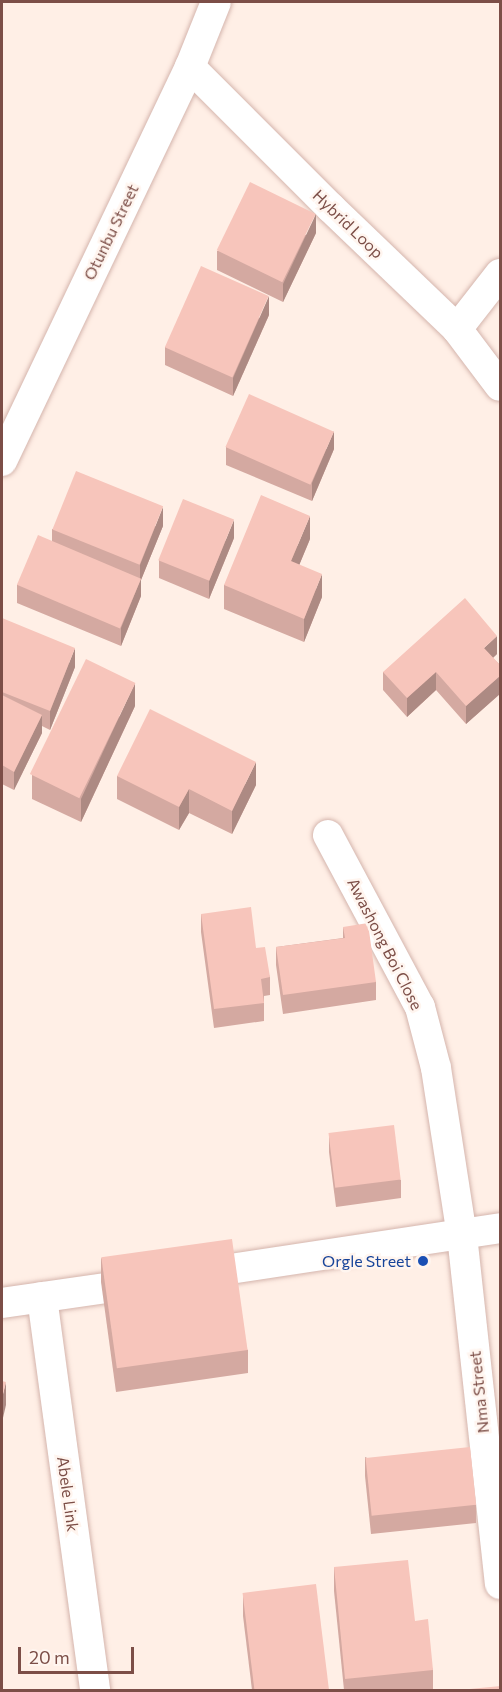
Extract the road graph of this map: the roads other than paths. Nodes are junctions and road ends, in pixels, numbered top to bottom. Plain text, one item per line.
1 (216, 2) edge
2 (190, 66) junction
3 (501, 274) edge
4 (457, 329) junction
5 (501, 386) edge
6 (2, 461) edge
7 (328, 835) dead end
8 (501, 1228) edge
9 (462, 1235) junction
10 (42, 1297) junction
11 (2, 1303) edge
12 (501, 1584) edge
13 (95, 1690) edge

1 - 2 street, Otunbu Street
2 - 4 street, Hybrid Loop
2 - 6 street, Otunbu Street
3 - 4 street
4 - 5 street, Hybrid Loop
7 - 9 street, Awashong Boi Close
8 - 9 street
9 - 10 street
9 - 12 street, Nma Street
10 - 11 street
10 - 13 street, Abele Link

